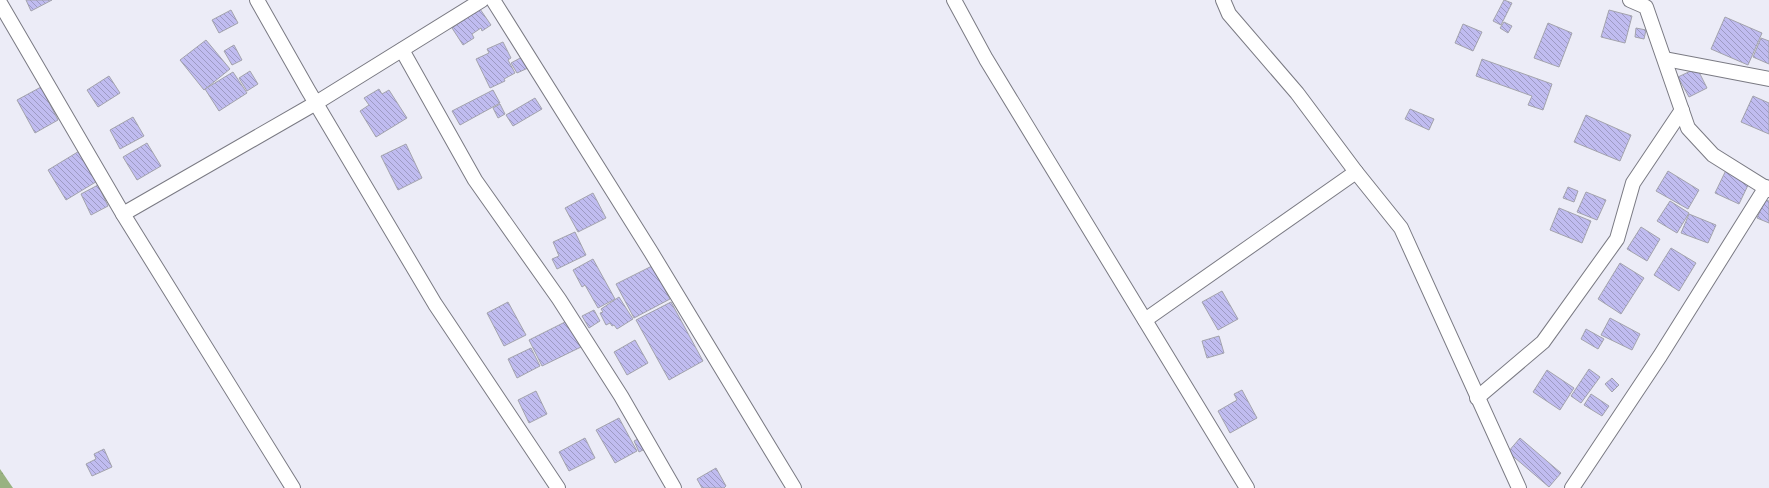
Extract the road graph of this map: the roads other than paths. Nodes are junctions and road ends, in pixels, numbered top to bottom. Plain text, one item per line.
1 (257, 0) edge
2 (482, 0) edge
3 (493, 0) edge
4 (954, 0) edge
5 (1223, 0) edge
6 (1630, 0) edge
7 (0, 3) edge
8 (1647, 3) edge
9 (402, 50) junction
10 (1665, 58) junction
11 (1769, 79) edge
12 (316, 103) junction
13 (1682, 110) junction
14 (1356, 172) junction
15 (1768, 188) edge
16 (123, 214) junction
17 (1145, 320) junction
18 (1477, 398) junction
19 (293, 488) edge
20 (558, 488) edge
21 (674, 488) edge
22 (794, 488) edge
23 (1246, 488) edge
24 (1519, 488) edge
25 (1572, 488) edge

1 - 12 street
2 - 9 street
3 - 22 street
4 - 17 street
5 - 14 street
6 - 8 street
7 - 16 street
8 - 10 street
9 - 12 street
9 - 21 street
10 - 11 street
10 - 13 street
12 - 16 street
12 - 20 street
13 - 15 street
13 - 18 street
14 - 17 street
14 - 18 street
15 - 25 street
16 - 19 street
17 - 23 street
18 - 24 street

